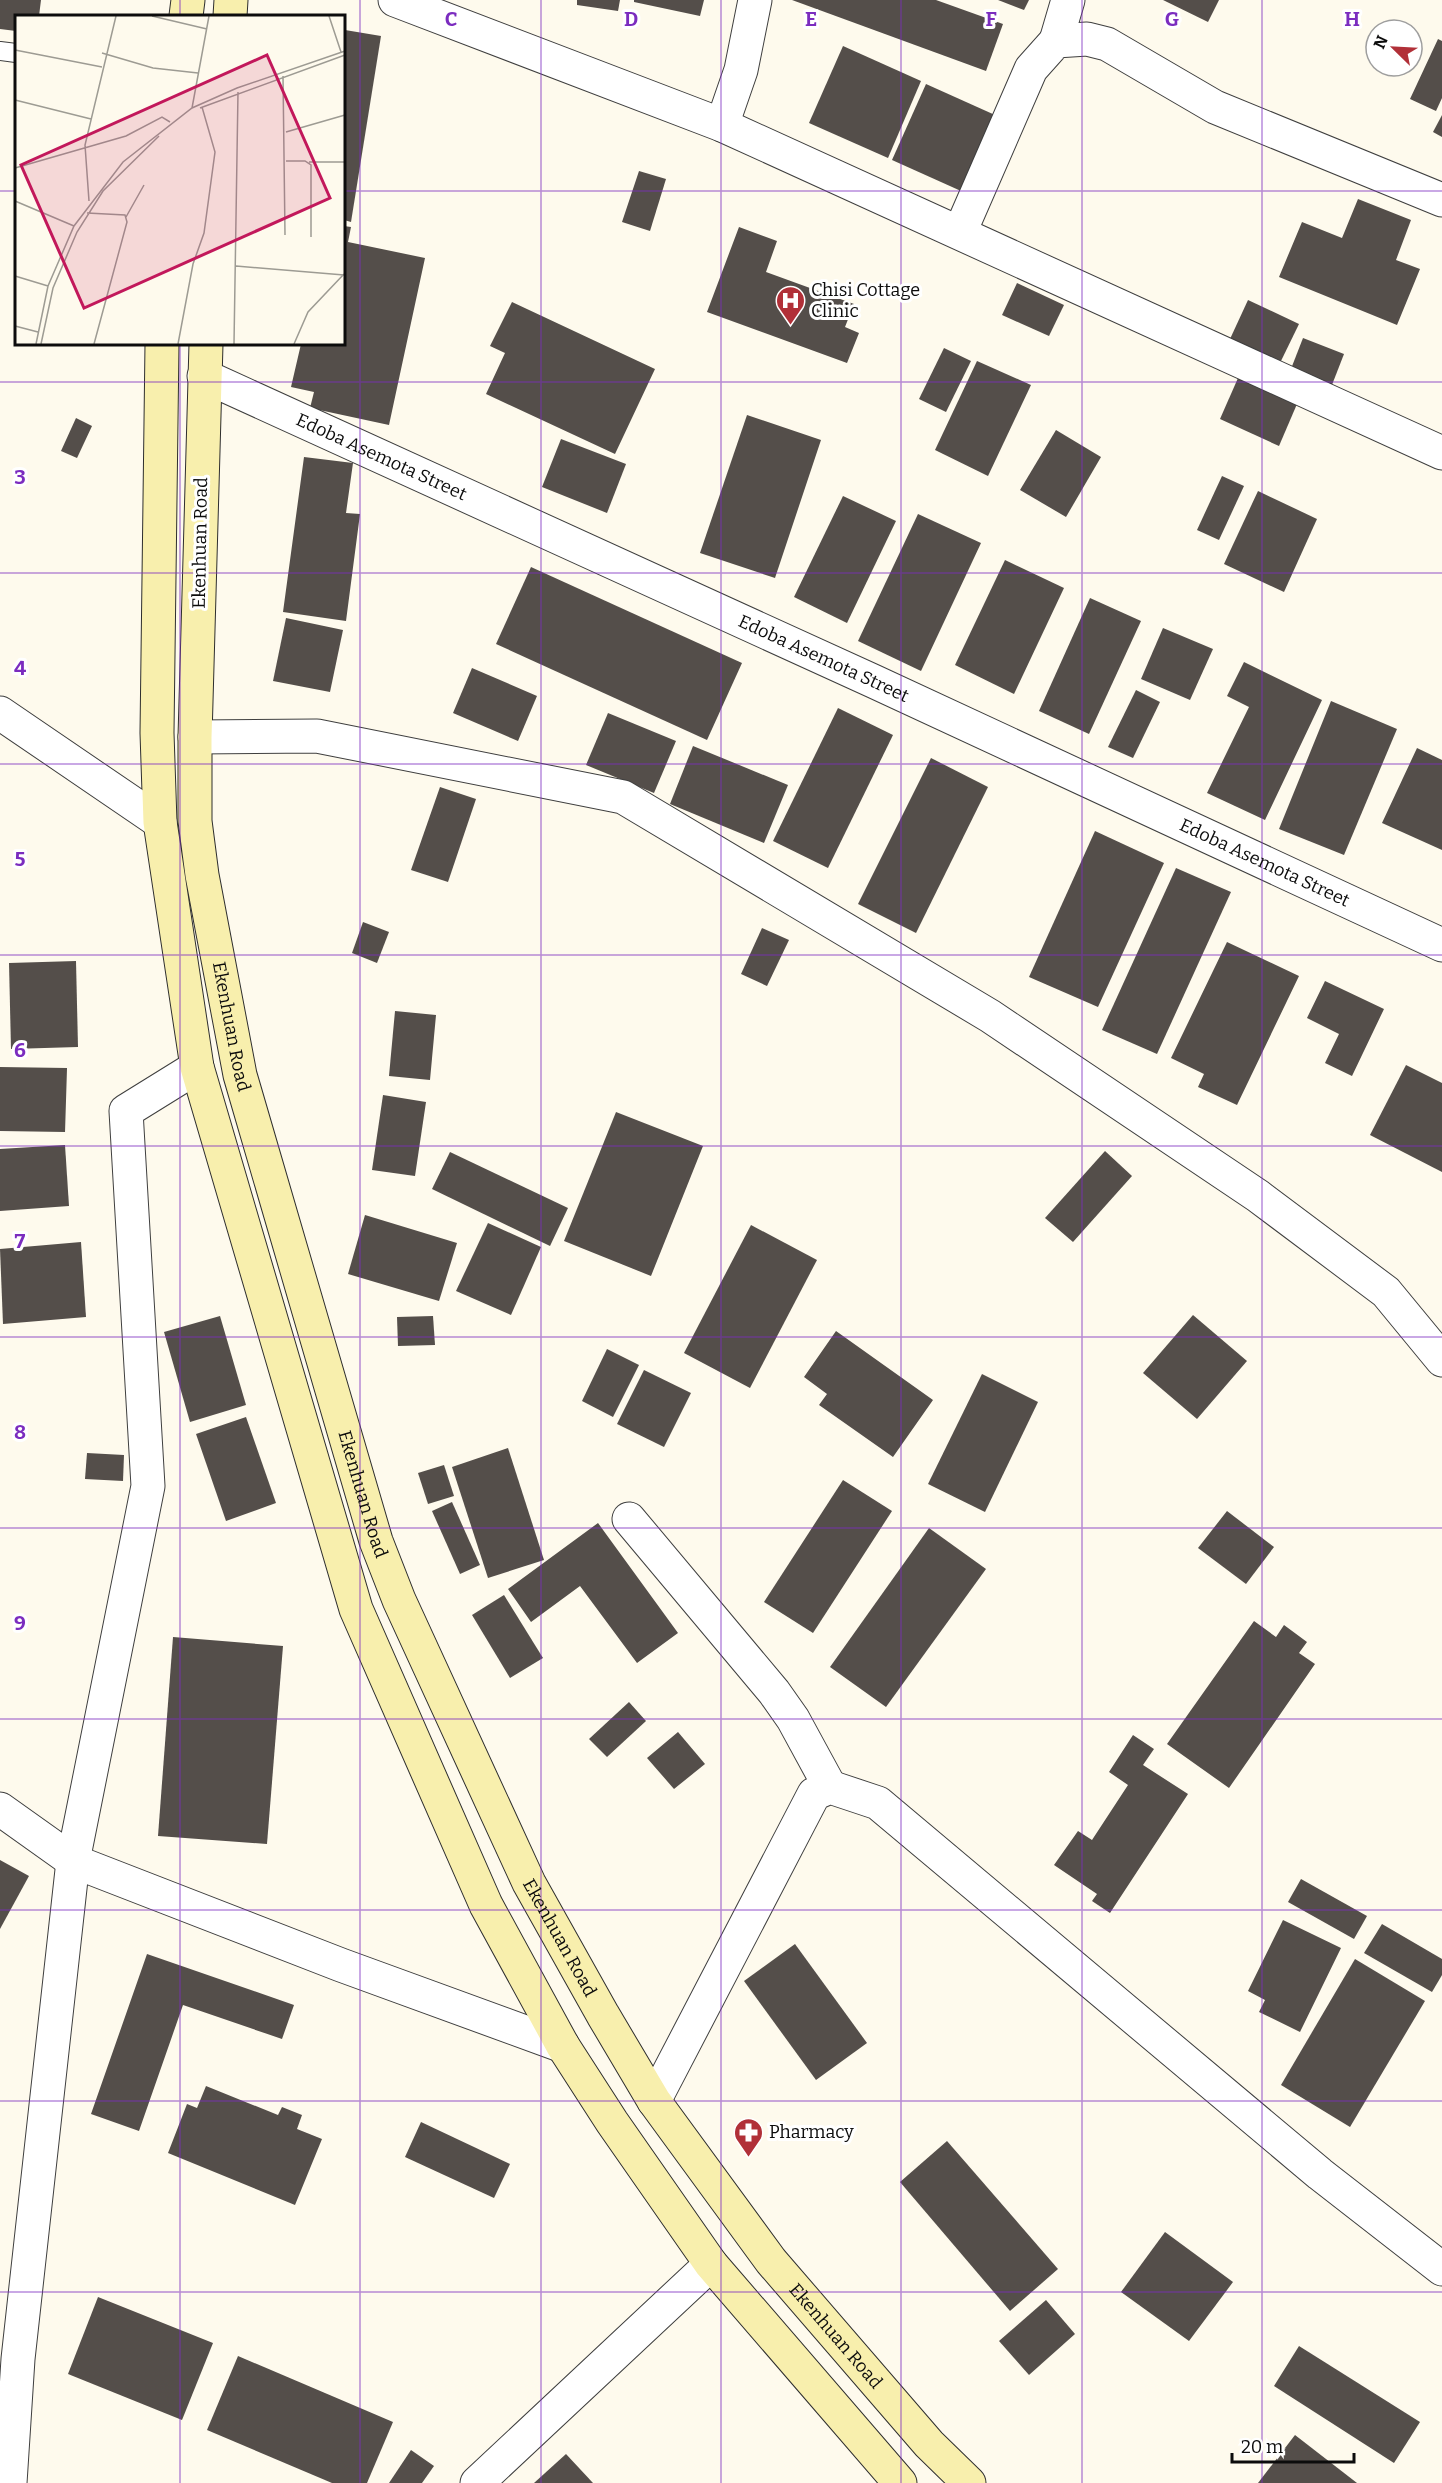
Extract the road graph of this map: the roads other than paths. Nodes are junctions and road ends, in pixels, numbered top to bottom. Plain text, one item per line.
1 (188, 0) edge
2 (231, 0) edge
3 (395, 0) edge
4 (755, 0) edge
5 (1068, 0) edge
6 (186, 15) edge
7 (230, 15) edge
8 (1056, 41) junction
9 (0, 51) edge
10 (15, 53) edge
11 (722, 125) junction
12 (1442, 200) edge
13 (960, 232) junction
14 (162, 345) edge
15 (206, 345) edge
16 (204, 376) junction
17 (1442, 453) edge
18 (0, 713) edge
19 (195, 736) junction
20 (160, 822) junction
21 (1442, 945) edge
22 (197, 1067) junction
23 (1442, 1360) edge
24 (629, 1519) dead end
25 (830, 1788) junction
26 (0, 1809) edge
27 (73, 1861) junction
28 (563, 2046) junction
29 (654, 2101) junction
30 (711, 2264) junction
31 (1442, 2269) edge
32 (10, 2483) edge
33 (477, 2483) edge
34 (900, 2483) edge
35 (969, 2483) edge

1 - 6 main road
2 - 7 main road
3 - 11 street
4 - 11 street
5 - 8 street
8 - 12 street
8 - 13 street
9 - 10 lane
11 - 13 street
13 - 17 street
14 - 20 main road, Ekenhuan Road
15 - 16 main road, Ekenhuan Road
16 - 19 main road, Ekenhuan Road
16 - 21 street, Edoba Asemota Street
18 - 20 street
19 - 23 street
19 - 29 main road, Ekenhuan Road
20 - 22 main road, Ekenhuan Road
22 - 27 street
22 - 28 main road, Ekenhuan Road
24 - 25 street
25 - 29 street
25 - 31 street
26 - 27 street
27 - 28 street
27 - 32 street
28 - 30 main road, Ekenhuan Road
29 - 35 main road, Ekenhuan Road
30 - 33 street
30 - 34 main road, Ekenhuan Road

